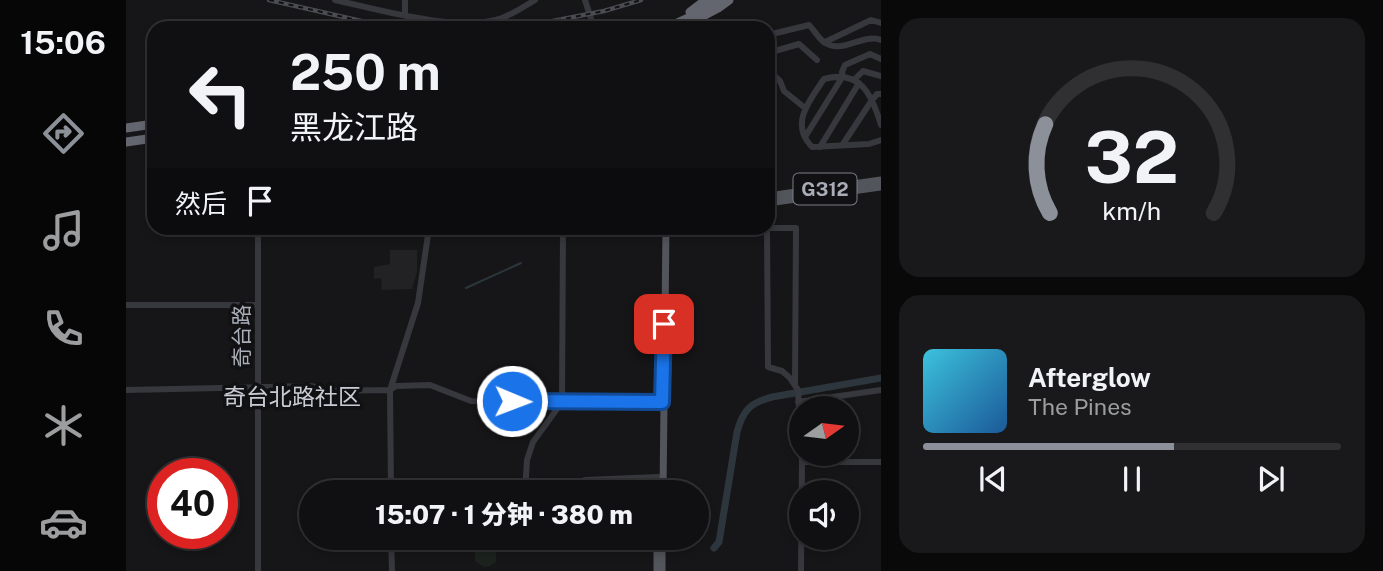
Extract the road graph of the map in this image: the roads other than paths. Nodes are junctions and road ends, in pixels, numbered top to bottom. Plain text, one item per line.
1 (335, 0) edge
2 (405, 0) edge
3 (536, 0) edge
4 (585, 0) edge
5 (706, 0) edge
6 (718, 0) edge
7 (729, 0) edge
8 (735, 0) edge
9 (405, 15) junction
10 (468, 21) edge
11 (485, 21) edge
12 (592, 21) edge
13 (672, 21) edge
14 (682, 21) edge
15 (691, 21) edge
16 (693, 21) edge
17 (881, 23) edge
18 (775, 33) edge
19 (881, 40) edge
20 (824, 43) junction
21 (775, 50) edge
22 (881, 59) edge
23 (817, 60) dead end
24 (775, 76) edge
25 (843, 76) junction
26 (881, 76) edge
27 (857, 82) junction
28 (881, 94) edge
29 (872, 100) junction
30 (805, 108) junction
31 (147, 124) edge
32 (881, 125) edge
33 (126, 126) edge
34 (147, 136) edge
35 (805, 137) junction
36 (126, 140) edge
37 (881, 140) edge
38 (843, 144) junction
39 (820, 147) junction
40 (881, 180) edge
41 (881, 187) edge
42 (775, 196) edge
43 (775, 203) edge
44 (775, 228) edge
45 (258, 235) edge
46 (428, 235) edge
47 (563, 235) edge
48 (664, 235) edge
49 (767, 235) edge
50 (126, 305) edge
51 (258, 305) junction
52 (797, 387) junction
53 (259, 388) junction
54 (126, 390) edge
55 (881, 390) edge
56 (390, 394) junction
57 (798, 396) edge
58 (840, 396) edge
59 (660, 401) junction
60 (562, 402) junction
61 (859, 462) edge
62 (881, 462) edge
63 (802, 466) edge
64 (658, 477) junction
65 (391, 480) edge
66 (525, 480) edge
67 (585, 480) dead end
68 (658, 480) edge
69 (660, 480) edge
70 (391, 550) edge
71 (660, 550) edge
72 (258, 571) edge
73 (392, 571) edge
74 (659, 571) edge
75 (801, 571) edge

1 - 9 street
2 - 9 street
3 - 11 street
4 - 12 street
5 - 13 highway
6 - 14 highway, bridge
7 - 16 highway, bridge
8 - 15 highway
9 - 10 street
17 - 20 street
18 - 20 street
19 - 20 street
21 - 23 street
22 - 25 street
24 - 30 street
25 - 27 street
25 - 30 street
25 - 35 street
26 - 27 street
27 - 29 street
27 - 39 street
28 - 29 street
29 - 32 street
29 - 38 street
30 - 35 street
31 - 33 highway
34 - 36 highway
35 - 39 street
37 - 38 street
38 - 39 street
40 - 42 main road, G312
41 - 43 main road, G312
44 - 52 street
45 - 51 street, 奇台路
46 - 56 street
47 - 60 street
48 - 59 main road
49 - 52 street
50 - 51 street
51 - 53 street, 奇台路
52 - 57 street
53 - 54 street
53 - 56 street
53 - 72 street, 奇台路
55 - 58 street
56 - 60 street
56 - 65 street
59 - 60 street
59 - 64 main road
59 - 69 main road
60 - 66 street
61 - 62 street
63 - 75 street
64 - 67 street
64 - 68 main road
70 - 73 street
71 - 74 main road

